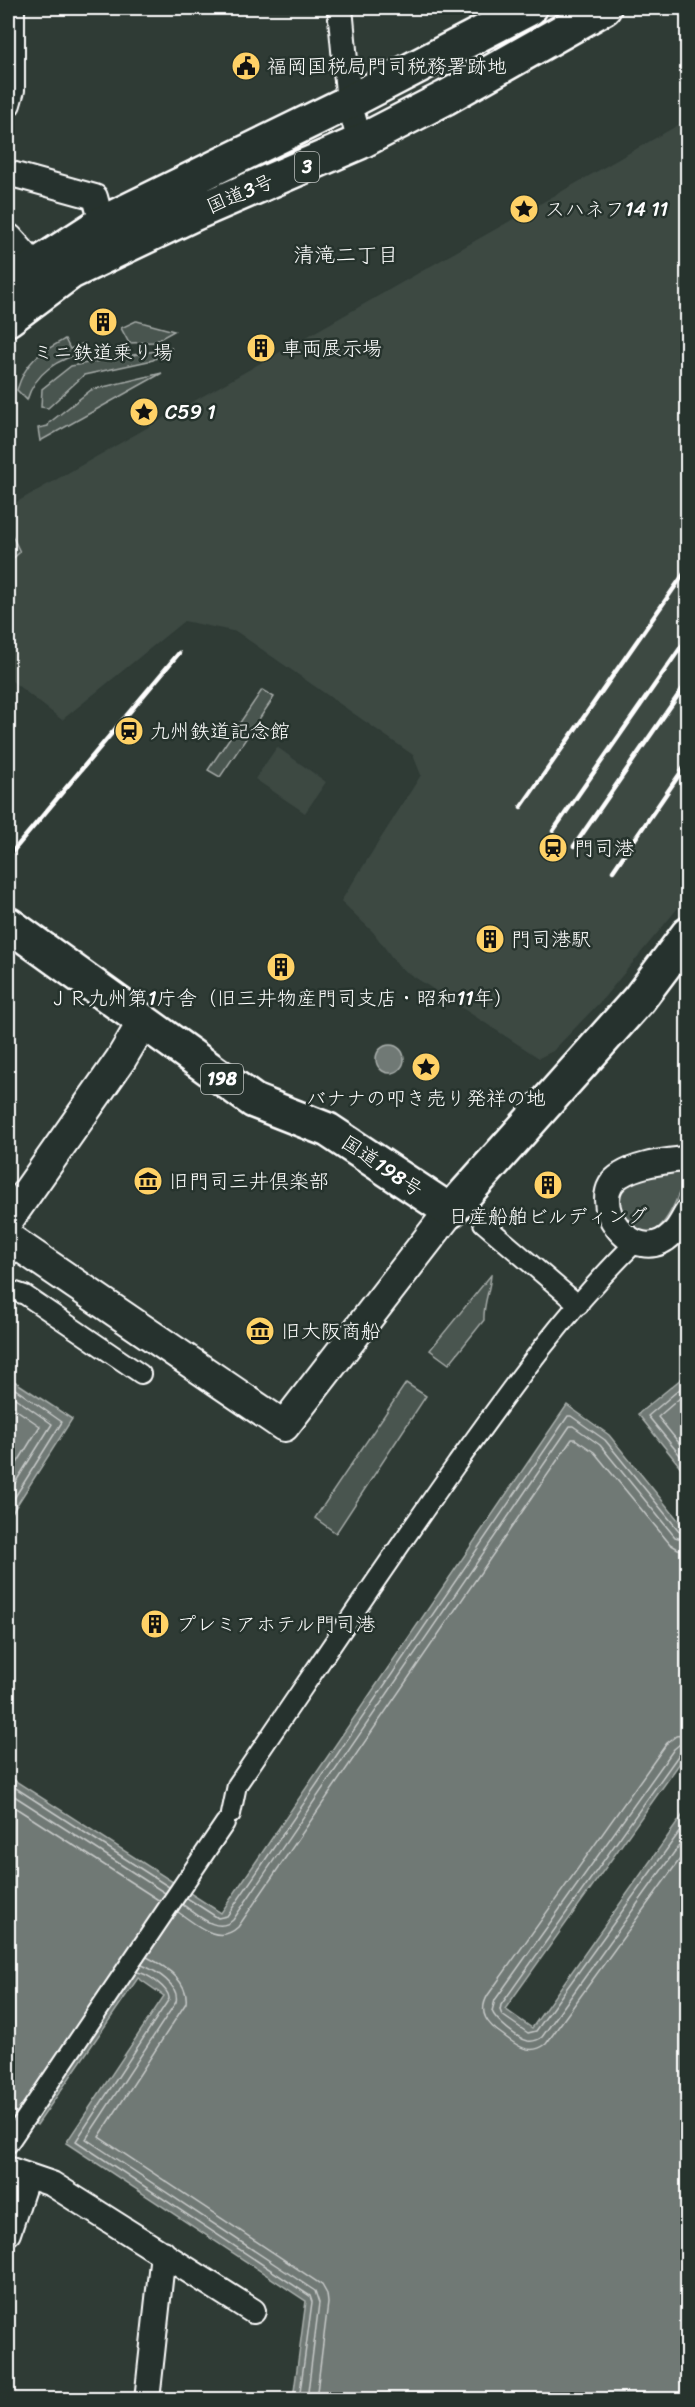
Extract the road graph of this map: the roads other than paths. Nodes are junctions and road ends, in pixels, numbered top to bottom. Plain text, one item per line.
1 (12, 8) edge
2 (340, 8) edge
3 (527, 8) edge
4 (604, 8) edge
5 (349, 102) junction
6 (8, 104) edge
7 (360, 142) junction
8 (8, 174) edge
9 (102, 223) junction
10 (8, 239) edge
11 (20, 275) edge
12 (8, 319) edge
13 (8, 924) edge
14 (687, 934) edge
15 (143, 1022) junction
16 (687, 1158) edge
17 (450, 1211) junction
18 (687, 1211) edge
19 (8, 1220) edge
20 (483, 1223) dead end
21 (8, 1238) edge
22 (636, 1242) junction
23 (8, 1292) edge
24 (579, 1305) junction
25 (141, 1374) dead end
26 (8, 2144) edge
27 (17, 2173) edge
28 (8, 2234) edge
29 (163, 2253) junction
30 (253, 2310) dead end
31 (147, 2400) edge

1 - 6 street
2 - 5 street
3 - 5 highway, 国道3号 / 3
4 - 7 highway, 国道3号 / 3
5 - 7 street
5 - 9 highway, 国道3号 / 3
7 - 12 highway, 国道3号 / 3
8 - 9 street
9 - 11 highway, 国道3号 / 3
10 - 11 street
13 - 15 highway, 国道198号 / 198
14 - 17 highway
15 - 17 highway, 国道198号 / 198
15 - 19 street
16 - 22 street
17 - 21 street
18 - 22 street
20 - 24 street
22 - 24 street
23 - 25 street
24 - 26 street
27 - 28 street
27 - 29 street
29 - 30 street
29 - 31 street

